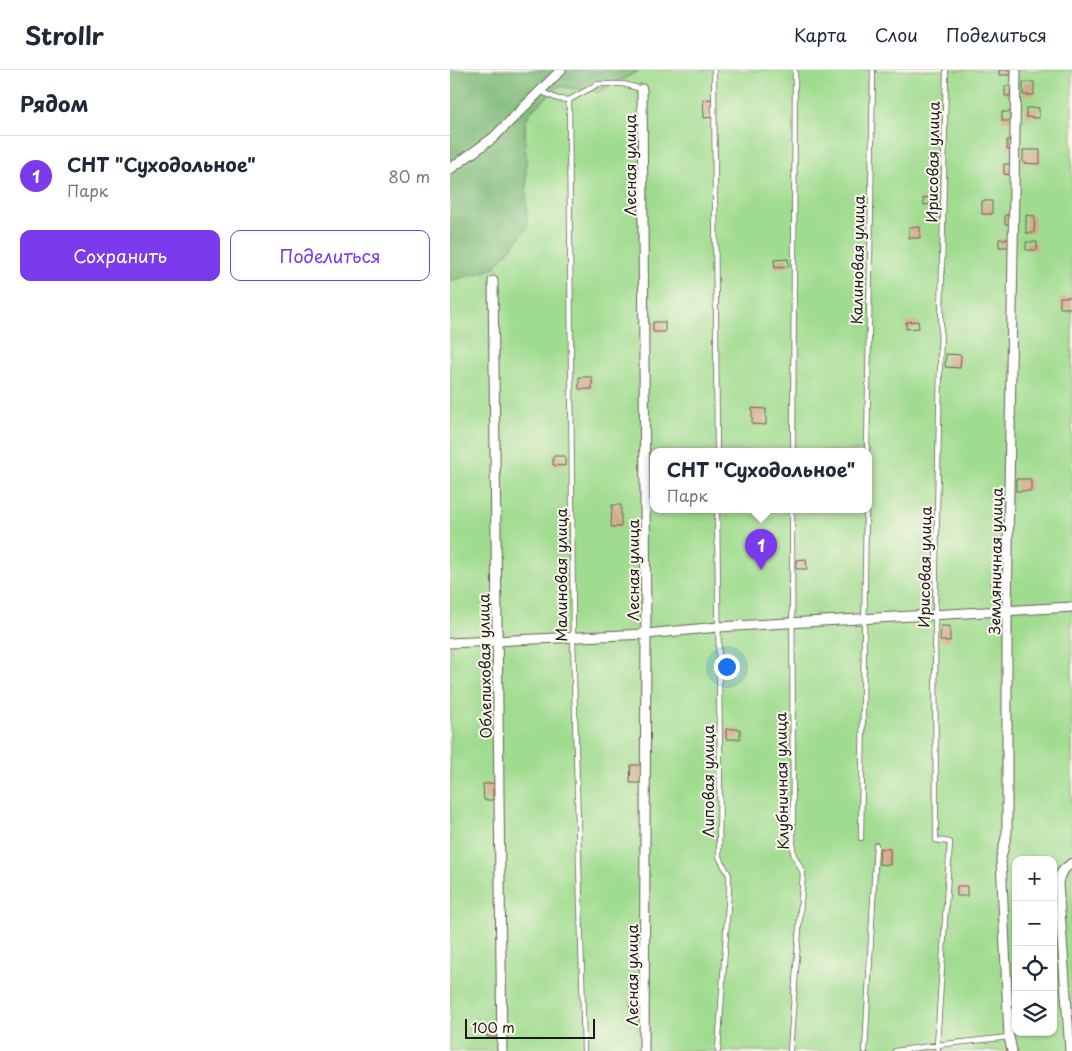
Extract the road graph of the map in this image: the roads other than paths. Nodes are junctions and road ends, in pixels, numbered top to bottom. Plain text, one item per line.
1 (560, 70) edge
2 (714, 70) edge
3 (795, 70) edge
4 (873, 70) edge
5 (946, 70) edge
6 (1016, 70) edge
7 (642, 89) joint
8 (540, 91) junction
9 (569, 100) junction
10 (450, 169) edge
11 (493, 281) dead end
12 (717, 448) edge
13 (793, 448) edge
14 (867, 448) edge
15 (717, 513) edge
16 (792, 513) edge
17 (866, 513) edge
18 (1072, 607) edge
19 (1008, 610) junction
20 (935, 615) junction
21 (864, 620) junction
22 (792, 623) junction
23 (718, 627) junction
24 (646, 634) junction
25 (573, 638) junction
26 (497, 640) junction
27 (450, 643) edge
28 (861, 838) dead end
29 (876, 845) dead end
30 (1072, 864) edge
31 (1009, 1037) junction
32 (937, 1045) junction
33 (502, 1051) edge
34 (584, 1051) edge
35 (644, 1051) edge
36 (718, 1051) edge
37 (790, 1051) edge
38 (865, 1051) edge
39 (896, 1051) edge
40 (938, 1051) edge
41 (1012, 1051) edge
42 (1070, 1051) edge

1 - 8 street
2 - 12 lane
3 - 13 lane
4 - 14 lane, Калиновая улица
5 - 20 lane, Ирисовая улица
6 - 19 street, Земляничная улица
7 - 9 lane
7 - 24 street, Лесная улица
8 - 9 lane
8 - 10 street
9 - 25 lane, Малиновая улица
11 - 26 street, Облепиховая улица
15 - 23 lane, Липовая улица
16 - 22 lane, Клубничная улица
17 - 21 lane
18 - 19 street
19 - 20 street
19 - 31 street, Земляничная улица
20 - 21 street
20 - 32 lane, Ирисовая улица
21 - 22 street
21 - 28 lane
22 - 23 street
22 - 37 lane, Клубничная улица
23 - 24 street
23 - 36 lane, Липовая улица
24 - 25 street
24 - 35 street, Лесная улица
25 - 26 street
25 - 34 lane, Малиновая улица
26 - 27 street
26 - 33 street, Облепиховая улица
29 - 38 lane
30 - 42 street
31 - 32 lane
31 - 41 street, Земляничная улица
32 - 39 lane
32 - 40 lane, Ирисовая улица

